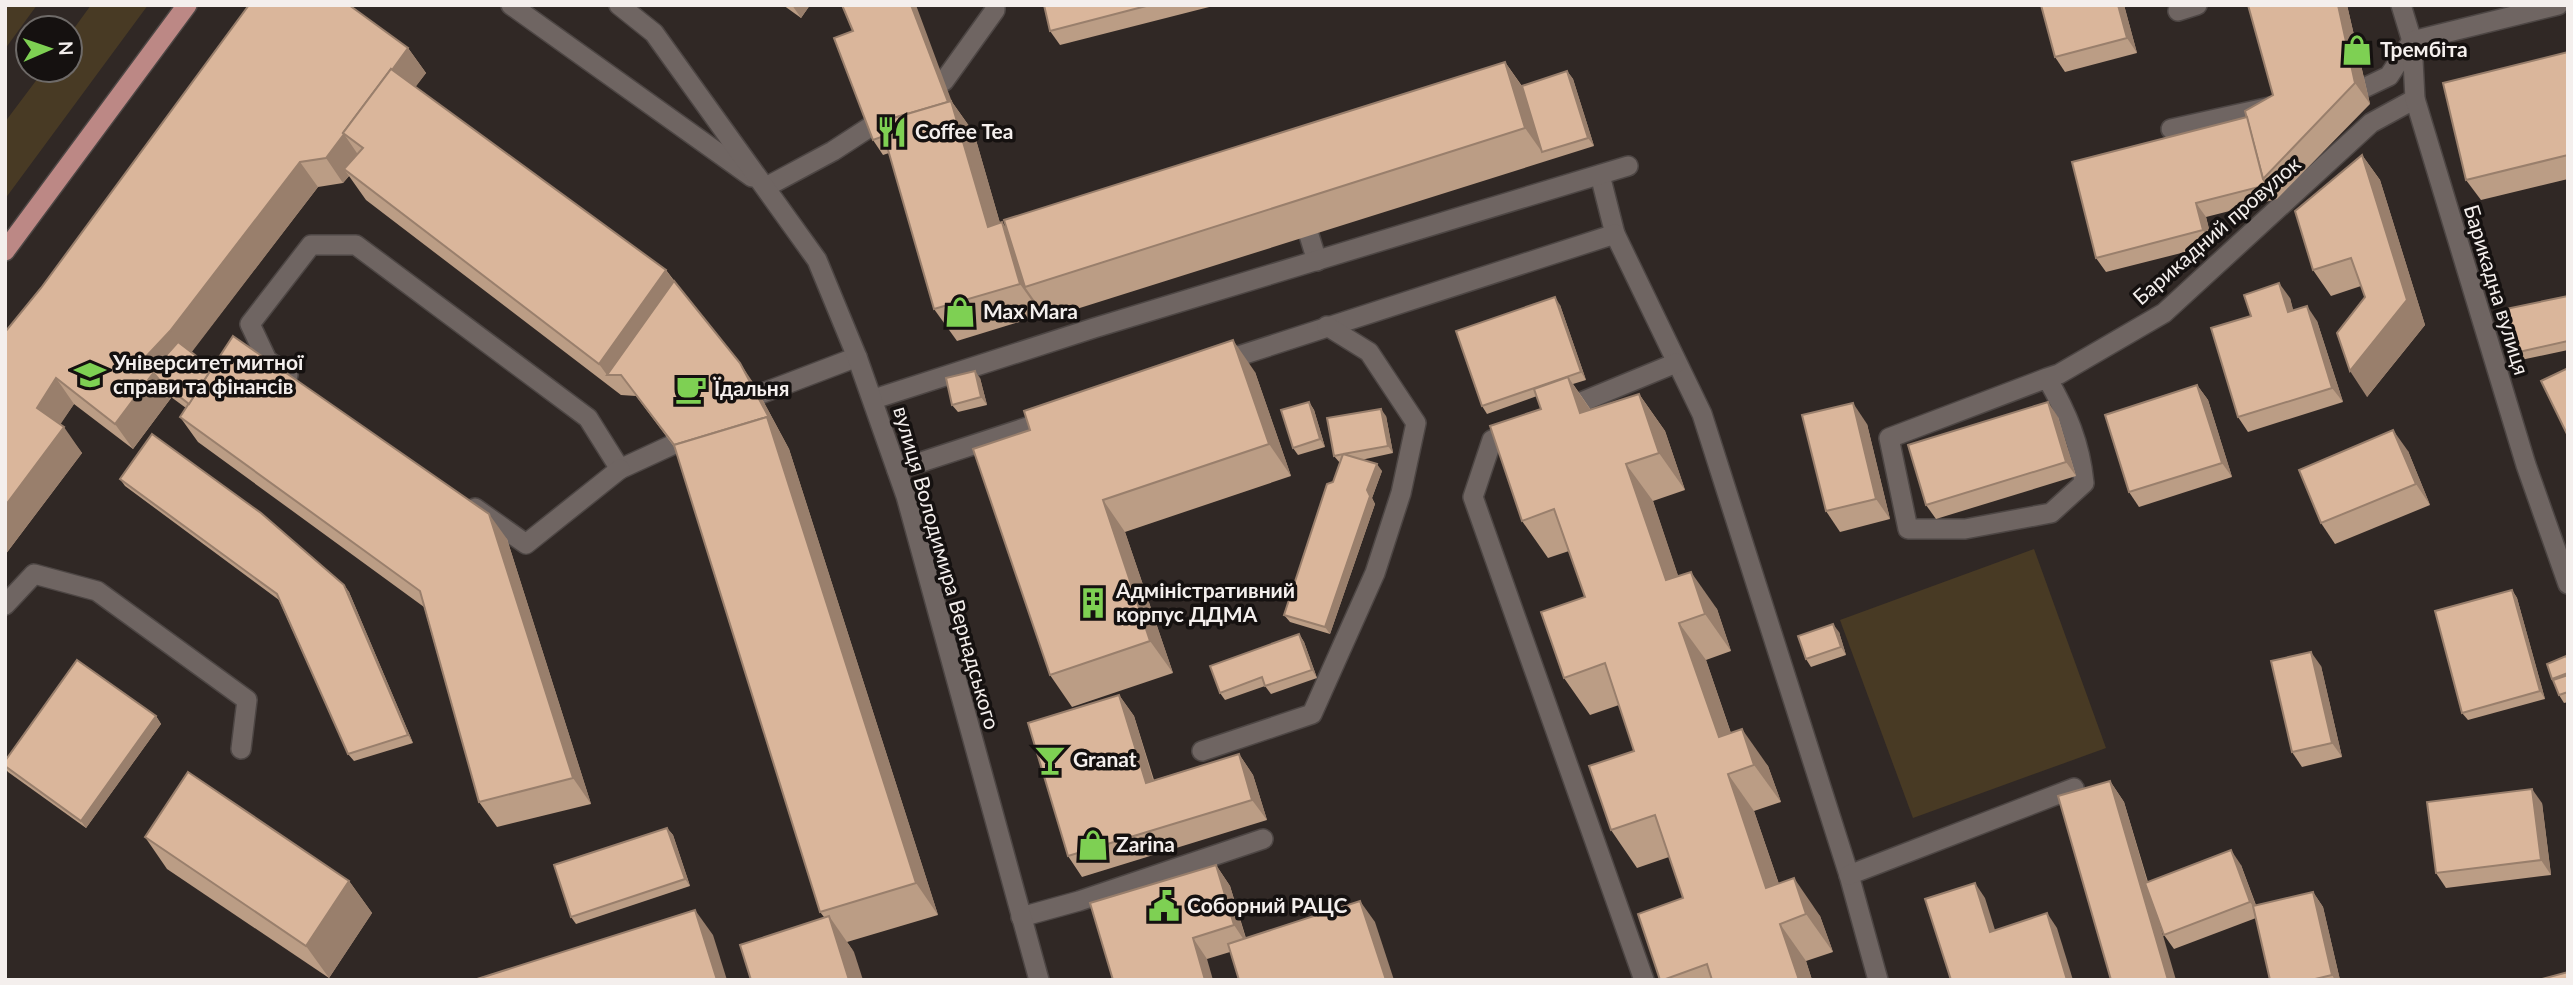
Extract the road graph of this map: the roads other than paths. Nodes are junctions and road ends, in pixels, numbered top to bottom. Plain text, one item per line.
1 (187, 5) edge
2 (511, 5) edge
3 (619, 5) edge
4 (995, 5) edge
5 (2401, 5) edge
6 (2558, 5) edge
7 (2412, 41) junction
8 (944, 81) dead end
9 (2366, 86) dead end
10 (2415, 99) junction
11 (2285, 104) edge
12 (873, 125) edge
13 (2171, 129) dead end
14 (1629, 166) dead end
15 (1600, 175) junction
16 (766, 187) junction
17 (1615, 234) junction
18 (1309, 235) edge
19 (5, 251) edge
20 (1317, 261) junction
21 (1327, 326) junction
22 (857, 357) junction
23 (1676, 363) junction
24 (1197, 370) edge
25 (2047, 378) junction
26 (301, 384) edge
27 (760, 394) edge
28 (874, 399) junction
29 (1067, 414) edge
30 (672, 445) edge
31 (620, 469) junction
32 (897, 470) junction
33 (458, 496) edge
34 (2568, 584) edge
35 (5, 605) edge
36 (241, 748) dead end
37 (1202, 751) dead end
38 (2074, 788) edge
39 (1263, 839) dead end
40 (1849, 875) junction
41 (1021, 917) junction
42 (1040, 980) edge
43 (1644, 980) edge
44 (1878, 980) edge

1 - 19 main road
2 - 16 street, вулиця Володимира Вернадського
3 - 16 street, вулиця Володимира Вернадського
4 - 8 street
5 - 7 street, Барикадна вулиця
6 - 7 street
7 - 9 street
7 - 10 street, Барикадна вулиця
10 - 25 street, Барикадний провулок
10 - 34 street, Барикадна вулиця
11 - 13 street
12 - 16 street
14 - 15 street
15 - 17 street
15 - 20 street
16 - 22 street, вулиця Володимира Вернадського
17 - 21 street
17 - 23 street
18 - 20 street
20 - 28 street
21 - 24 street
21 - 37 street
22 - 27 street
22 - 28 street, вулиця Володимира Вернадського
23 - 40 street
23 - 43 street
25 - 25 street, Барикадний провулок
26 - 31 street
28 - 32 street, вулиця Володимира Вернадського
29 - 32 street
30 - 31 street
31 - 33 street
32 - 41 street, вулиця Володимира Вернадського
35 - 36 street
38 - 40 street
39 - 41 street
40 - 44 street
41 - 42 street, вулиця Володимира Вернадського

